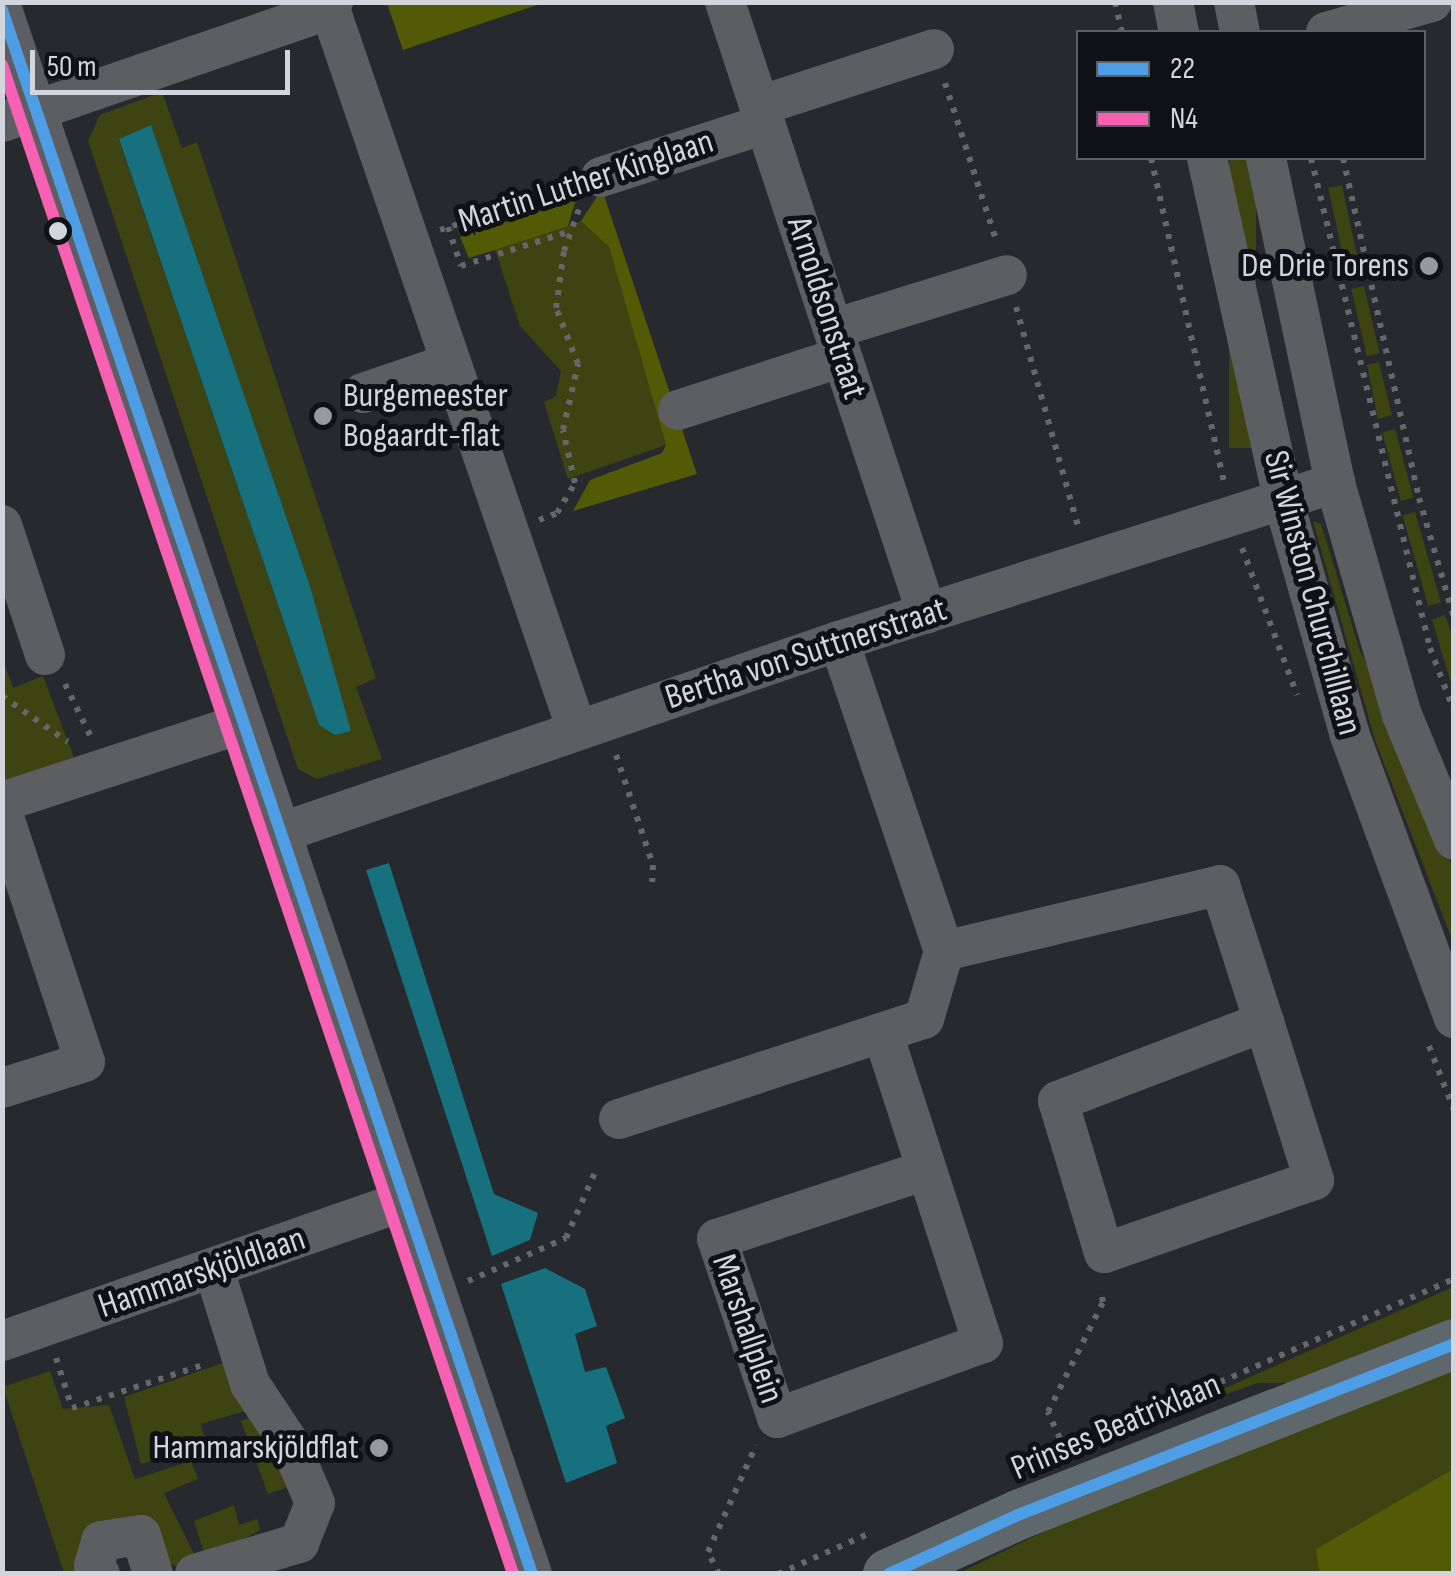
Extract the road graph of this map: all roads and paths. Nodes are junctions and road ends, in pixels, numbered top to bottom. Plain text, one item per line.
1 (725, 2) edge
2 (1116, 2) edge
3 (1173, 2) edge
4 (1234, 2) edge
5 (1432, 2) edge
6 (332, 6) edge
7 (2, 8) edge
8 (1122, 30) edge
9 (1179, 30) edge
10 (1240, 30) edge
11 (1333, 30) edge
12 (934, 49) dead end
13 (762, 115) junction
14 (19, 116) edge
15 (1150, 160) edge
16 (1207, 160) edge
17 (1266, 160) edge
18 (1310, 160) edge
19 (1344, 160) edge
20 (595, 179) junction
21 (448, 227) junction
22 (572, 230) junction
23 (408, 240) junction
24 (1007, 275) dead end
25 (837, 343) junction
26 (451, 363) junction
27 (363, 393) dead end
28 (678, 410) dead end
29 (1335, 483) junction
30 (1284, 499) junction
31 (1230, 513) junction
32 (2, 526) edge
33 (508, 531) junction
34 (927, 614) junction
35 (1454, 618) edge
36 (839, 642) junction
37 (45, 655) joint
38 (2, 696) edge
39 (1300, 701) dead end
40 (1454, 711) edge
41 (241, 724) junction
42 (591, 725) junction
43 (106, 768) junction
44 (2, 802) edge
45 (2, 810) edge
46 (280, 834) junction
47 (1454, 840) edge
48 (652, 882) dead end
49 (944, 951) junction
50 (1454, 1018) edge
51 (1264, 1022) junction
52 (883, 1034) junction
53 (2, 1088) edge
54 (618, 1119) dead end
55 (596, 1170) dead end
56 (926, 1170) junction
57 (401, 1202) junction
58 (1104, 1253) junction
59 (214, 1270) junction
60 (477, 1278) dead end
61 (1454, 1279) edge
62 (46, 1327) junction
63 (2, 1341) edge
64 (1454, 1344) edge
65 (240, 1353) junction
66 (777, 1418) junction
67 (1114, 1429) dead end
68 (1081, 1443) dead end
69 (1065, 1450) junction
70 (1048, 1457) dead end
71 (881, 1552) edge
72 (100, 1574) edge
73 (153, 1574) edge
74 (196, 1574) edge
75 (532, 1574) edge
76 (719, 1574) edge
77 (778, 1574) edge

1 - 13 street, Arnoldsonstraat
2 - 8 path
3 - 9 street
4 - 10 street
5 - 11 street
6 - 14 street
6 - 23 street
7 - 14 street
12 - 13 street, Martin Luther Kinglaan
13 - 20 street, Martin Luther Kinglaan
13 - 25 street, Arnoldsonstraat
14 - 41 street
15 - 31 path
16 - 30 street, Sir Winston Churchilllaan
17 - 29 street, Sir Winston Churchilllaan
18 - 40 path
19 - 35 path
20 - 21 path, Martin Luther Kinglaan
20 - 22 path
21 - 22 path
21 - 23 path, Martin Luther Kinglaan
22 - 33 path
23 - 26 street
24 - 25 street
25 - 28 street
25 - 34 street, Arnoldsonstraat
26 - 27 street
26 - 33 street
29 - 30 street, Bertha von Suttnerstraat
29 - 47 street, Sir Winston Churchilllaan
30 - 31 street, Bertha von Suttnerstraat
30 - 50 street, Sir Winston Churchilllaan
31 - 34 street, Bertha von Suttnerstraat
31 - 39 path
32 - 37 street
33 - 42 street
34 - 36 street, Bertha von Suttnerstraat
36 - 42 street, Bertha von Suttnerstraat
36 - 49 street
37 - 43 path
38 - 43 path
41 - 43 street
41 - 46 street
42 - 46 street, Bertha von Suttnerstraat
42 - 48 path
43 - 44 street
45 - 53 street
46 - 57 street
49 - 51 street
49 - 52 street
51 - 58 street
51 - 58 street
52 - 54 street
52 - 56 street, Marshallplein
55 - 60 path
56 - 66 street, Marshallplein
56 - 66 street, Marshallplein
57 - 59 street, Hammarskjöldlaan
57 - 75 street
58 - 69 path
59 - 62 street, Hammarskjöldlaan
59 - 65 street
61 - 67 path, Prinses Beatrixlaan
62 - 63 street, Hammarskjöldlaan
62 - 65 path
64 - 71 main road, Prinses Beatrixlaan
65 - 74 street
66 - 76 path
68 - 69 path, Prinses Beatrixlaan
69 - 70 path, Prinses Beatrixlaan
71 - 77 path
72 - 73 street

